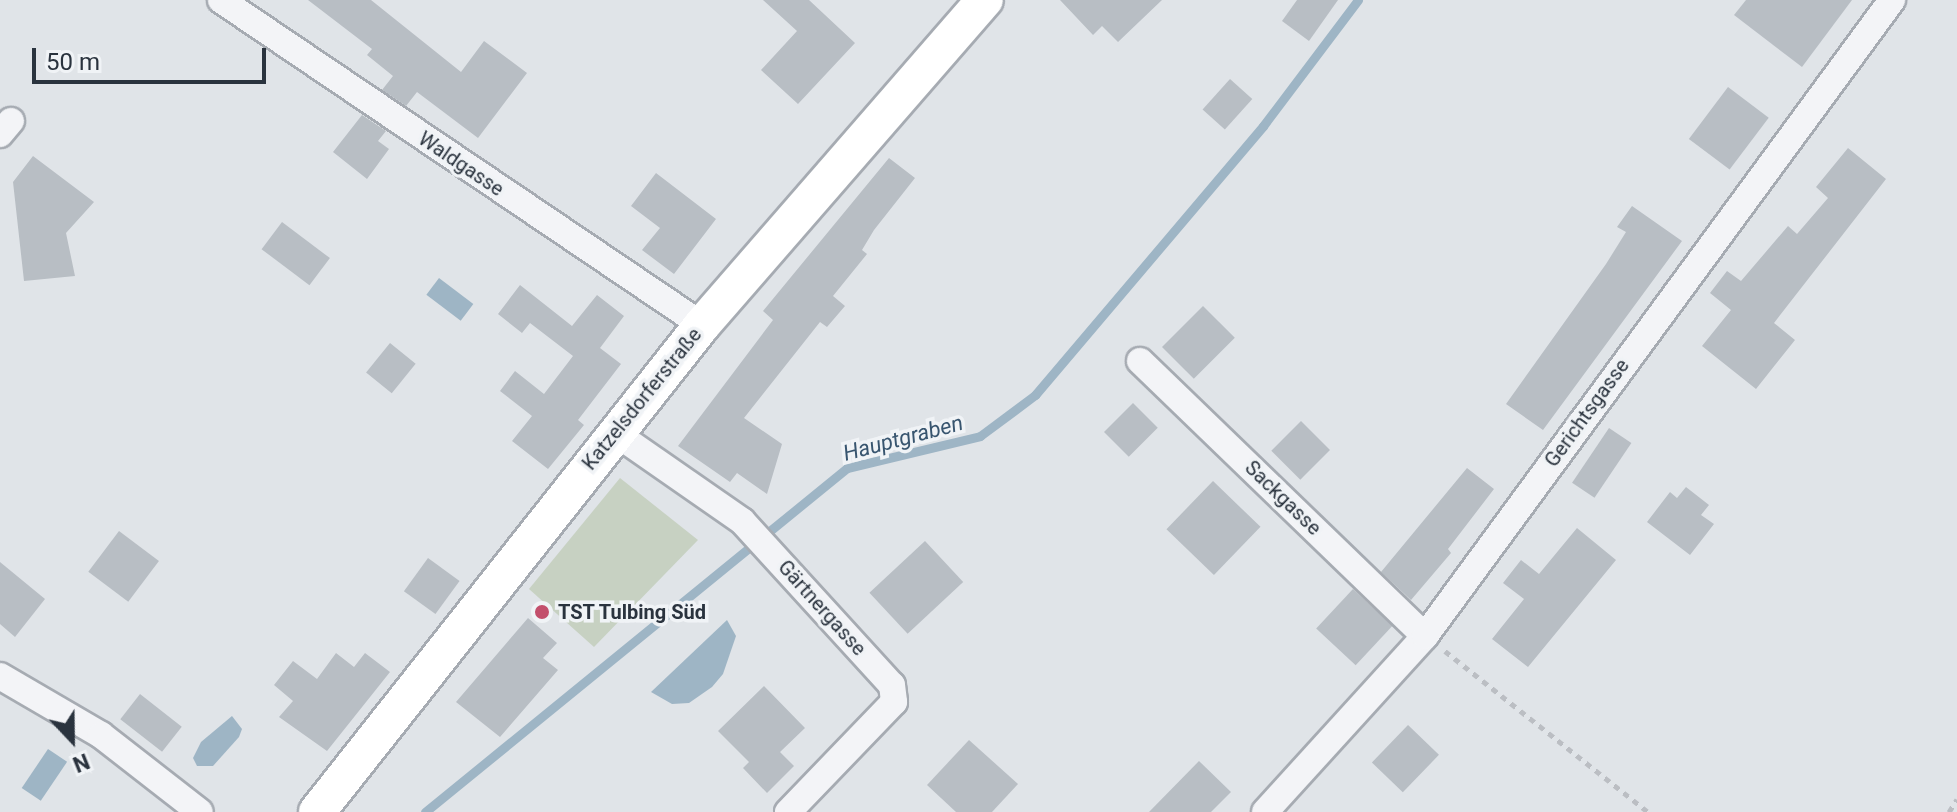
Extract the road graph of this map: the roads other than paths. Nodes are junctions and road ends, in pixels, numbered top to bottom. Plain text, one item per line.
1 (221, 0) edge
2 (985, 0) edge
3 (1892, 0) edge
4 (702, 325) junction
5 (1140, 361) dead end
6 (614, 432) junction
7 (1425, 636) junction
8 (0, 676) edge
9 (200, 812) edge
10 (317, 812) edge
11 (788, 812) edge
12 (1265, 812) edge

1 - 4 street, Waldgasse
2 - 4 street, Katzelsdorferstraße
3 - 7 street, Gerichtsgasse
4 - 6 street, Katzelsdorferstraße
5 - 7 street, Sackgasse
6 - 10 street, Katzelsdorferstraße
6 - 11 street, Gärtnergasse
7 - 12 street, Gerichtsgasse
8 - 9 street

